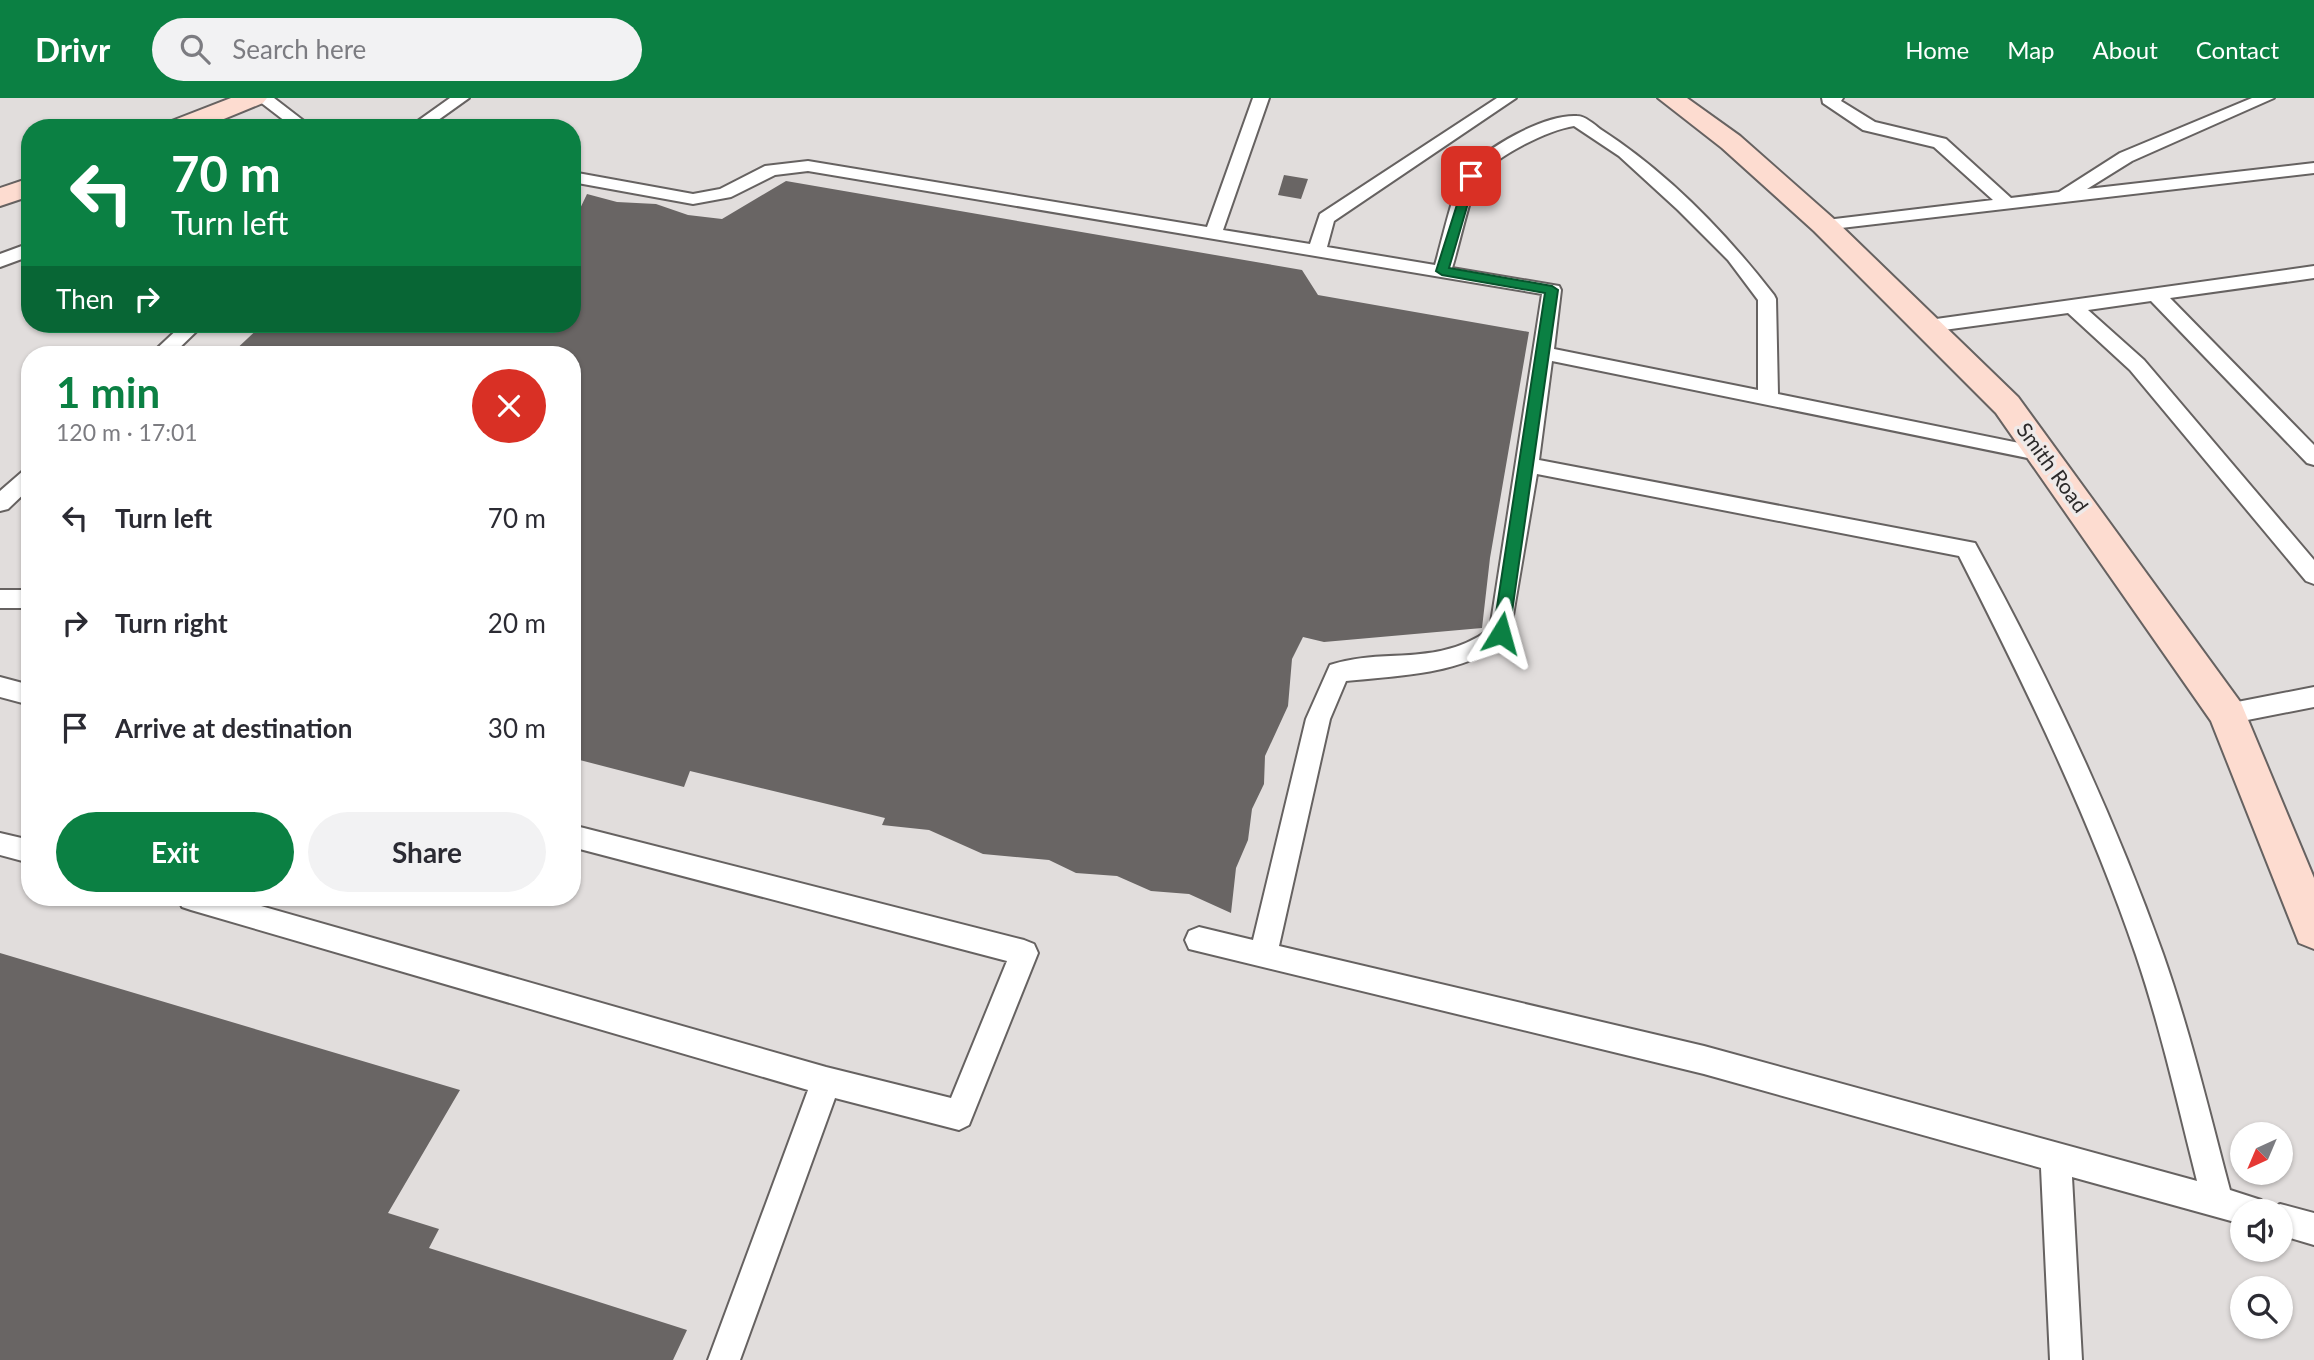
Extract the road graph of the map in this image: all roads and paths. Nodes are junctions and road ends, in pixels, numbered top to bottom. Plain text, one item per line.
1 (254, 98) edge
2 (263, 98) edge
3 (461, 98) edge
4 (1261, 98) edge
5 (1508, 98) edge
6 (1671, 98) edge
7 (1835, 98) edge
8 (2266, 98) edge
9 (201, 119) edge
10 (292, 119) edge
11 (430, 119) edge
12 (2314, 168) edge
13 (581, 178) edge
14 (21, 189) edge
15 (1, 197) edge
16 (2059, 199) junction
17 (2008, 205) junction
18 (1824, 225) junction
19 (1213, 234) junction
20 (1317, 250) junction
21 (21, 253) edge
22 (0, 261) edge
23 (1442, 271) junction
24 (2314, 272) edge
25 (2155, 294) junction
26 (2072, 306) junction
27 (1929, 326) junction
28 (184, 333) edge
29 (170, 346) edge
30 (1543, 353) junction
31 (1768, 398) junction
32 (2042, 454) junction
33 (2314, 458) edge
34 (1528, 465) junction
35 (21, 484) edge
36 (0, 503) edge
37 (2314, 575) edge
38 (0, 599) edge
39 (21, 599) edge
40 (0, 687) edge
41 (21, 693) edge
42 (2314, 697) edge
43 (2227, 714) junction
44 (581, 838) edge
45 (0, 844) edge
46 (21, 850) edge
47 (219, 906) edge
48 (2314, 929) edge
49 (1199, 940) dead end
50 (1263, 956) junction
51 (826, 1081) junction
52 (2056, 1158) junction
53 (2218, 1202) junction
54 (2230, 1205) edge
55 (2293, 1223) edge
56 (2314, 1229) edge
57 (724, 1360) edge
58 (2066, 1360) edge

1 - 9 main road
2 - 10 lane
3 - 11 lane
4 - 19 lane
5 - 20 lane
6 - 18 main road, Smith Road
7 - 17 lane
8 - 16 lane
12 - 16 lane
13 - 19 lane
14 - 15 main road
16 - 17 lane
17 - 18 lane
18 - 27 main road, Smith Road
19 - 20 lane
20 - 23 lane
21 - 22 lane
23 - 30 lane
23 - 31 lane
24 - 25 lane
25 - 26 lane
25 - 33 lane
26 - 27 lane
26 - 37 lane
27 - 32 main road, Smith Road
28 - 29 lane
30 - 31 lane
30 - 34 lane
31 - 32 lane
32 - 43 main road, Smith Road
34 - 50 lane
34 - 53 lane
35 - 36 lane
38 - 39 lane
40 - 41 lane
42 - 43 lane
43 - 48 main road, Smith Road
44 - 51 lane
45 - 46 lane
47 - 51 lane
49 - 50 lane
50 - 52 lane
51 - 57 lane
52 - 53 lane
52 - 58 lane
53 - 54 lane
55 - 56 lane

